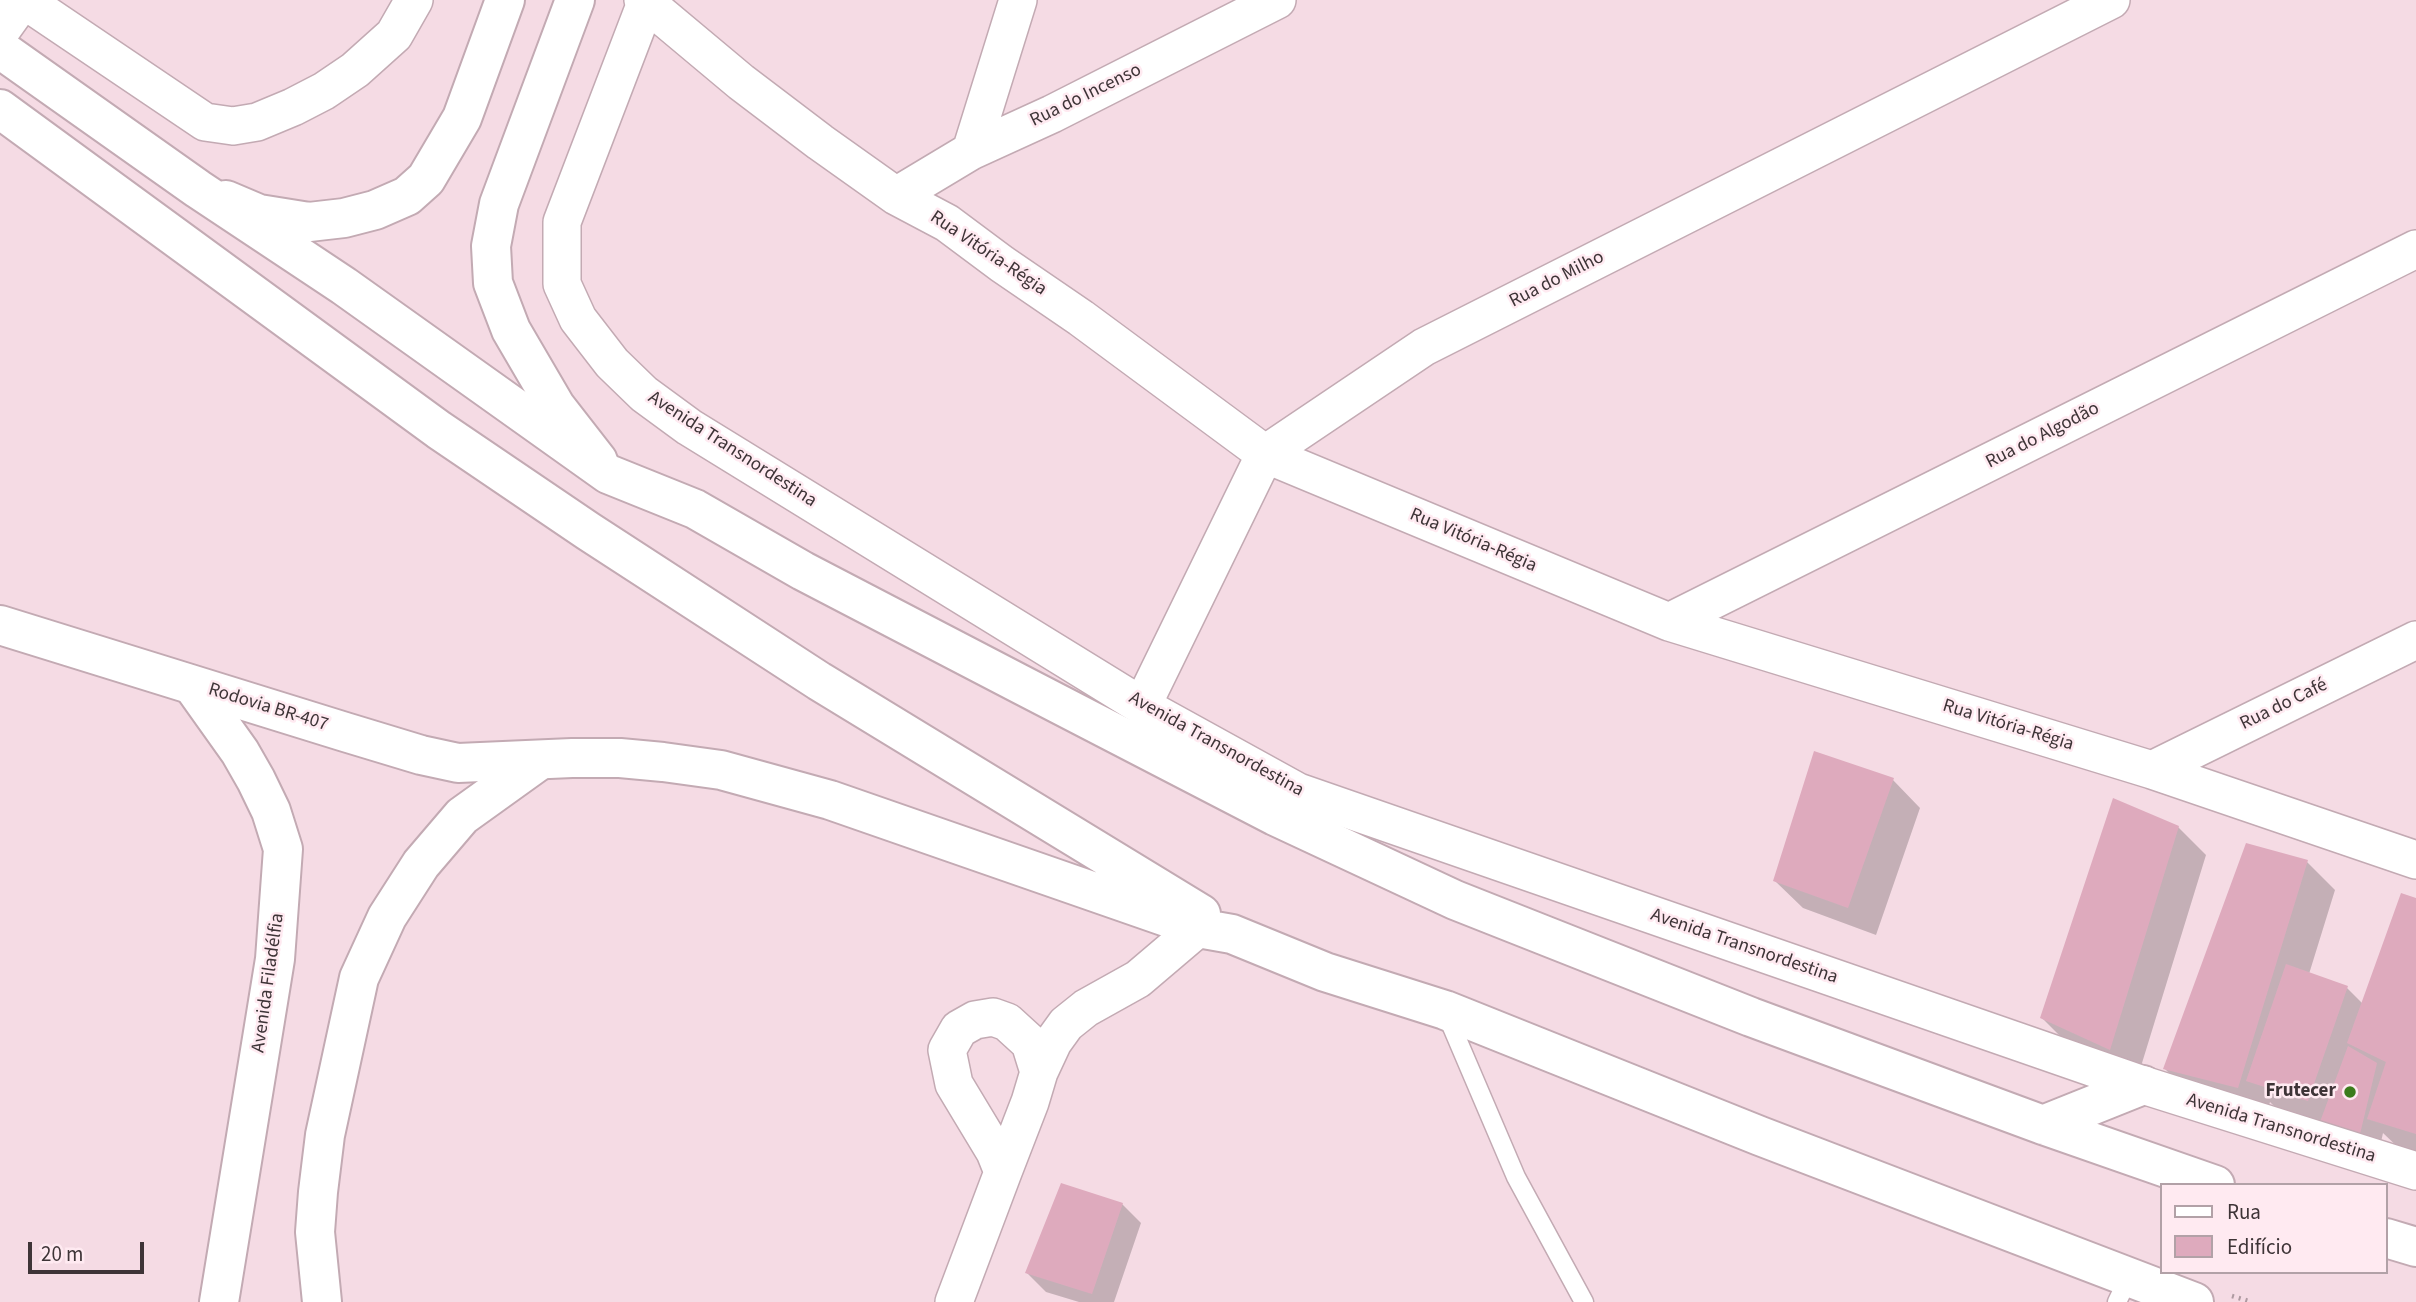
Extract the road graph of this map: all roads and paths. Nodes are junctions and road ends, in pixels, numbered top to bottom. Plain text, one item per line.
1 (23, 0) edge
2 (415, 0) edge
3 (505, 0) edge
4 (575, 0) edge
5 (1018, 0) edge
6 (1277, 0) edge
7 (2111, 0) edge
8 (645, 1) edge
9 (0, 32) edge
10 (0, 49) edge
11 (0, 109) edge
12 (971, 150) junction
13 (198, 189) junction
14 (896, 196) junction
15 (2416, 249) edge
16 (1265, 454) junction
17 (608, 474) junction
18 (1669, 622) junction
19 (0, 625) edge
20 (2416, 640) edge
21 (193, 686) junction
22 (1142, 706) junction
23 (540, 760) junction
24 (2152, 770) junction
25 (2416, 860) edge
26 (1215, 931) junction
27 (1444, 1010) junction
28 (1039, 1072) junction
29 (2143, 1085) junction
30 (2043, 1125) junction
31 (2416, 1171) edge
32 (1003, 1172) junction
33 (2209, 1183) edge
34 (2388, 1239) edge
35 (2416, 1247) edge
36 (2123, 1290) edge
37 (2188, 1301) edge
38 (219, 1302) edge
39 (322, 1302) edge
40 (954, 1302) edge
41 (1584, 1302) edge

1 - 2 street
1 - 9 street
3 - 13 main road
4 - 17 main road
5 - 12 street
6 - 12 street, Rua do Incenso
7 - 16 street, Rua do Milho
8 - 14 street, Rua Vitória-Régia
8 - 22 street, Avenida Transnordestina
10 - 13 main road
11 - 26 main road
12 - 14 street, Rua do Incenso
13 - 17 main road
14 - 16 street, Rua Vitória-Régia
15 - 18 street, Rua do Algodão
16 - 18 street, Rua Vitória-Régia
16 - 22 street
17 - 30 main road
18 - 24 street, Rua Vitória-Régia
19 - 21 main road, Rodovia BR-407
20 - 24 street, Rua do Café
21 - 23 main road, Rodovia BR-407
21 - 38 main road, Avenida Filadélfia
22 - 29 street, Avenida Transnordestina
23 - 26 main road, Rodovia BR-407
23 - 39 main road
24 - 25 street, Rua Vitória-Régia
26 - 27 main road
26 - 28 street
27 - 36 main road
27 - 41 lane
28 - 32 street
28 - 32 street
29 - 30 main road
29 - 31 street, Avenida Transnordestina
30 - 33 main road
32 - 40 street
34 - 35 main road
36 - 37 main road

